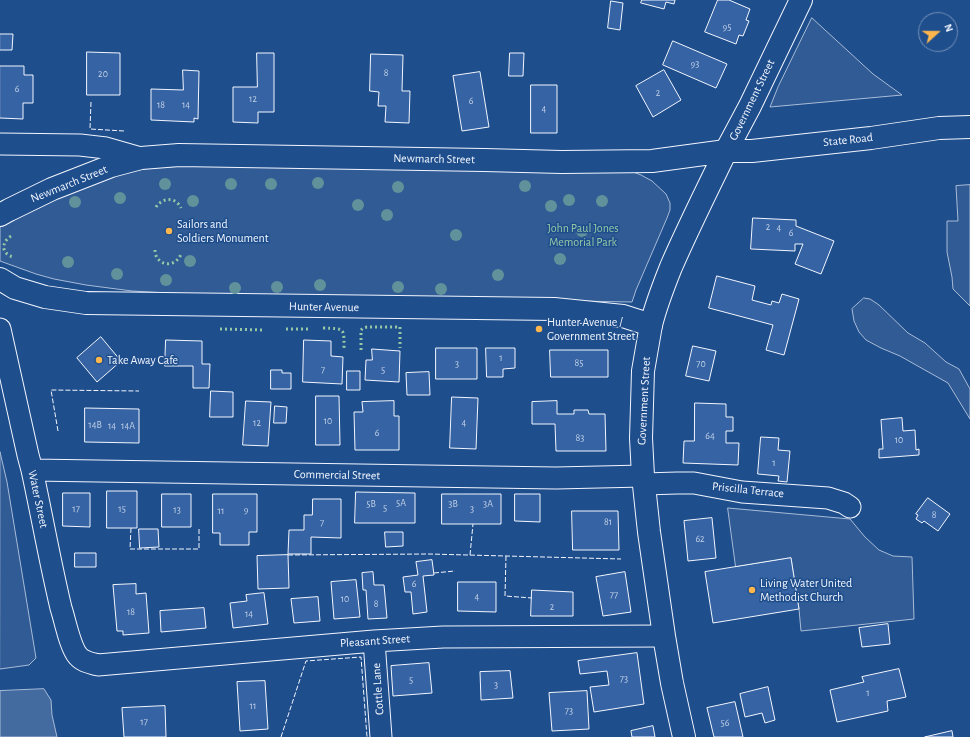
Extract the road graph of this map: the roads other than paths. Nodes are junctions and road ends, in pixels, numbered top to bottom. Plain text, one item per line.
1 (801, 0) edge
2 (970, 127) edge
3 (0, 144) edge
4 (726, 151) junction
5 (141, 158) junction
6 (0, 215) edge
7 (0, 279) edge
8 (651, 325) junction
9 (0, 329) edge
10 (32, 470) junction
11 (644, 480) junction
12 (850, 508) dead end
13 (664, 636) junction
14 (374, 641) junction
15 (88, 663) joint
16 (381, 737) edge
17 (684, 737) edge

1 - 4 main road, Government Street
2 - 4 main road, State Road
3 - 5 street, Newmarch Street
4 - 5 main road, Newmarch Street
4 - 8 main road, Government Street
5 - 6 main road, Newmarch Street
7 - 8 main road, Hunter Avenue
8 - 11 main road, Government Street
9 - 10 street, Water Street
10 - 11 street, Commercial Street
10 - 15 street, Water Street
11 - 12 street, Priscilla Terrace
11 - 13 main road, Government Street
13 - 14 street, Pleasant Street
13 - 17 main road, Government Street
14 - 15 street, Pleasant Street
14 - 16 street, Cottle Lane

